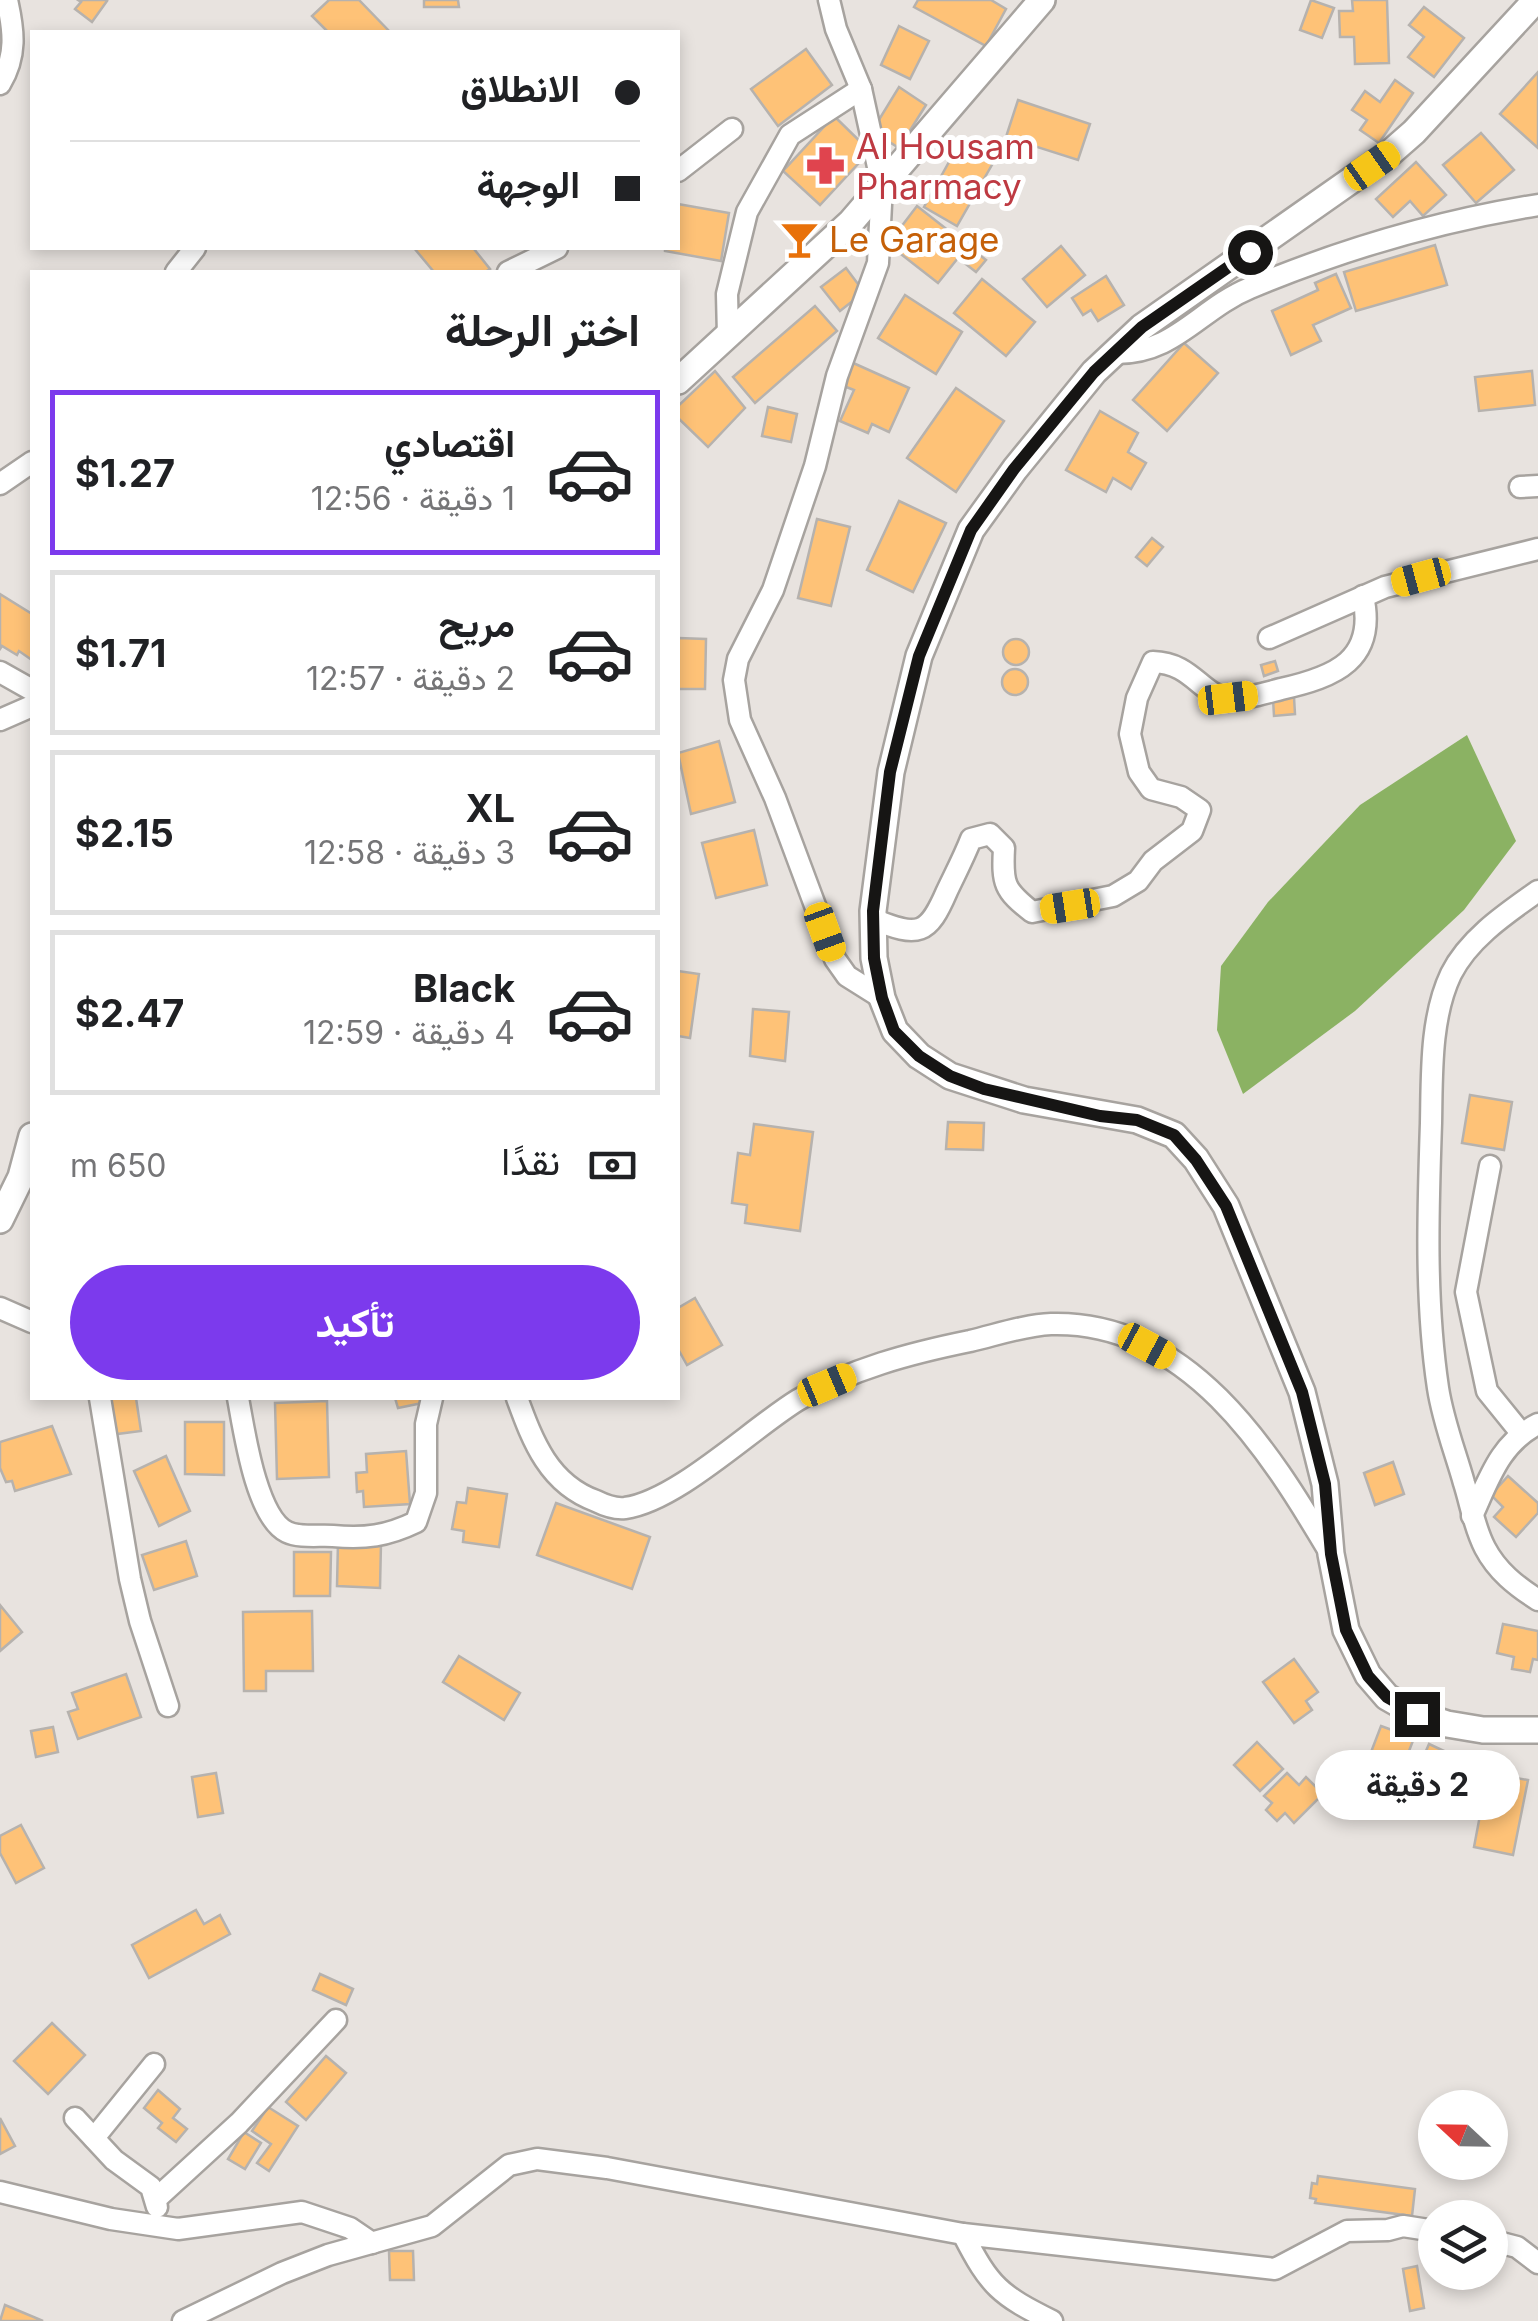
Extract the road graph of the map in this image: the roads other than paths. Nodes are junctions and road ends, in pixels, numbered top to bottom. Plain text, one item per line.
1 (7, 0) edge
2 (829, 0) edge
3 (1042, 0) edge
4 (1536, 0) edge
5 (0, 84) edge
6 (861, 88) junction
7 (732, 129) dead end
8 (680, 169) edge
9 (882, 186) junction
10 (1538, 206) edge
11 (193, 250) edge
12 (553, 250) edge
13 (178, 270) edge
14 (512, 270) edge
15 (728, 336) junction
16 (1115, 353) junction
17 (684, 369) edge
18 (30, 463) edge
19 (0, 484) edge
20 (1538, 549) edge
21 (1363, 596) junction
22 (1269, 638) dead end
23 (0, 672) edge
24 (30, 689) edge
25 (30, 707) edge
26 (0, 720) edge
27 (1538, 890) edge
28 (873, 919) junction
29 (882, 998) junction
30 (30, 1143) edge
31 (1490, 1166) dead end
32 (0, 1220) edge
33 (0, 1308) edge
34 (30, 1321) edge
35 (100, 1400) edge
36 (238, 1400) edge
37 (432, 1400) edge
38 (518, 1400) edge
39 (1529, 1429) edge
40 (1472, 1516) junction
41 (1331, 1554) junction
42 (1538, 1600) edge
43 (168, 1706) dead end
44 (1538, 1730) edge
45 (336, 2020) dead end
46 (154, 2064) dead end
47 (75, 2118) dead end
48 (94, 2138) junction
49 (0, 2192) edge
50 (157, 2198) junction
51 (154, 2224) junction
52 (1418, 2228) edge
53 (964, 2234) junction
54 (372, 2243) junction
55 (1508, 2245) edge
56 (1538, 2263) edge
57 (183, 2321) edge
58 (1052, 2321) edge

1 - 5 street
2 - 6 street
3 - 9 main road
4 - 16 main road
6 - 9 street
6 - 15 street
7 - 8 street
9 - 15 main road
9 - 29 street
10 - 16 street
11 - 13 street
12 - 14 street
15 - 17 main road
16 - 28 main road
18 - 19 street
20 - 21 street
21 - 22 street
21 - 28 street
23 - 24 street
25 - 26 street
27 - 40 street
28 - 29 main road
29 - 41 main road
30 - 32 main road
31 - 39 street
33 - 34 street
35 - 43 street
36 - 37 street
38 - 41 street
39 - 40 street
40 - 42 street
41 - 44 main road
45 - 50 street
46 - 48 street
47 - 48 street
48 - 50 street
49 - 51 street
50 - 51 street
51 - 54 street
52 - 53 street
53 - 54 street
53 - 58 street
54 - 57 street
55 - 56 street

